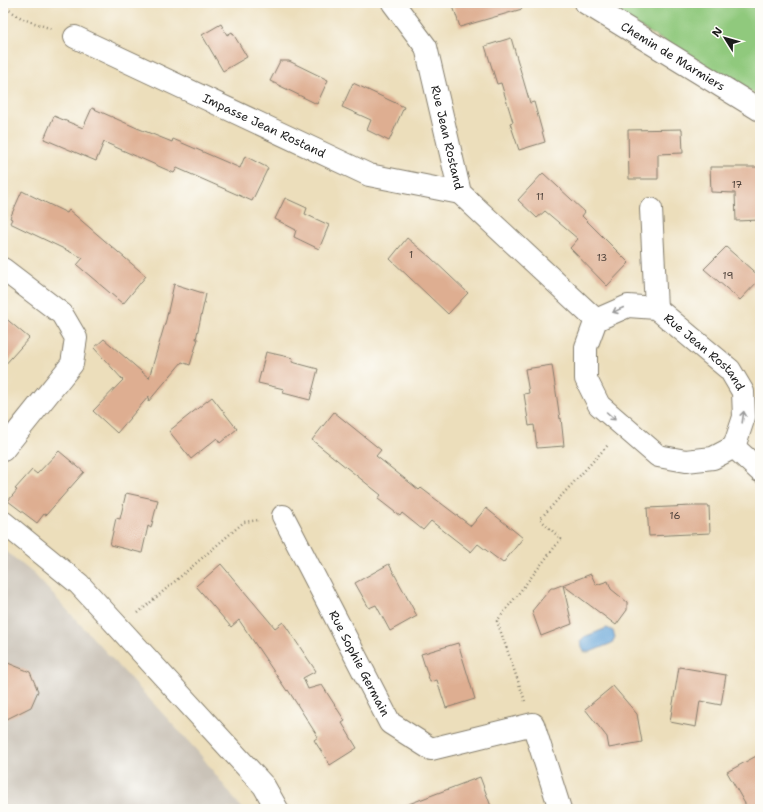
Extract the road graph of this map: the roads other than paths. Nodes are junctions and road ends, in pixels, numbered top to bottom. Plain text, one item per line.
1 (393, 3) edge
2 (586, 3) edge
3 (75, 37) road end
4 (760, 110) edge
5 (460, 193) junction
6 (651, 209) dead end
7 (3, 269) edge
8 (656, 308) junction
9 (596, 320) junction
10 (752, 392) edge
11 (734, 448) junction
12 (3, 450) edge
13 (760, 471) edge
14 (283, 516) road end
15 (3, 522) edge
16 (277, 809) edge
17 (560, 809) edge

1 - 5 street, Rue Jean Rostand
2 - 4 street, Chemin de Marmiers
3 - 5 street, Impasse Jean Rostand
5 - 9 street, Rue Jean Rostand
6 - 8 street, Rue Jean Rostand
7 - 12 street
8 -> 9 street, Rue Jean Rostand
8 - 10 street, Rue Jean Rostand
9 -> 11 street
11 -> 10 street, Rue Jean Rostand
11 - 13 street
14 - 17 street, Rue Sophie Germain
15 - 16 street

